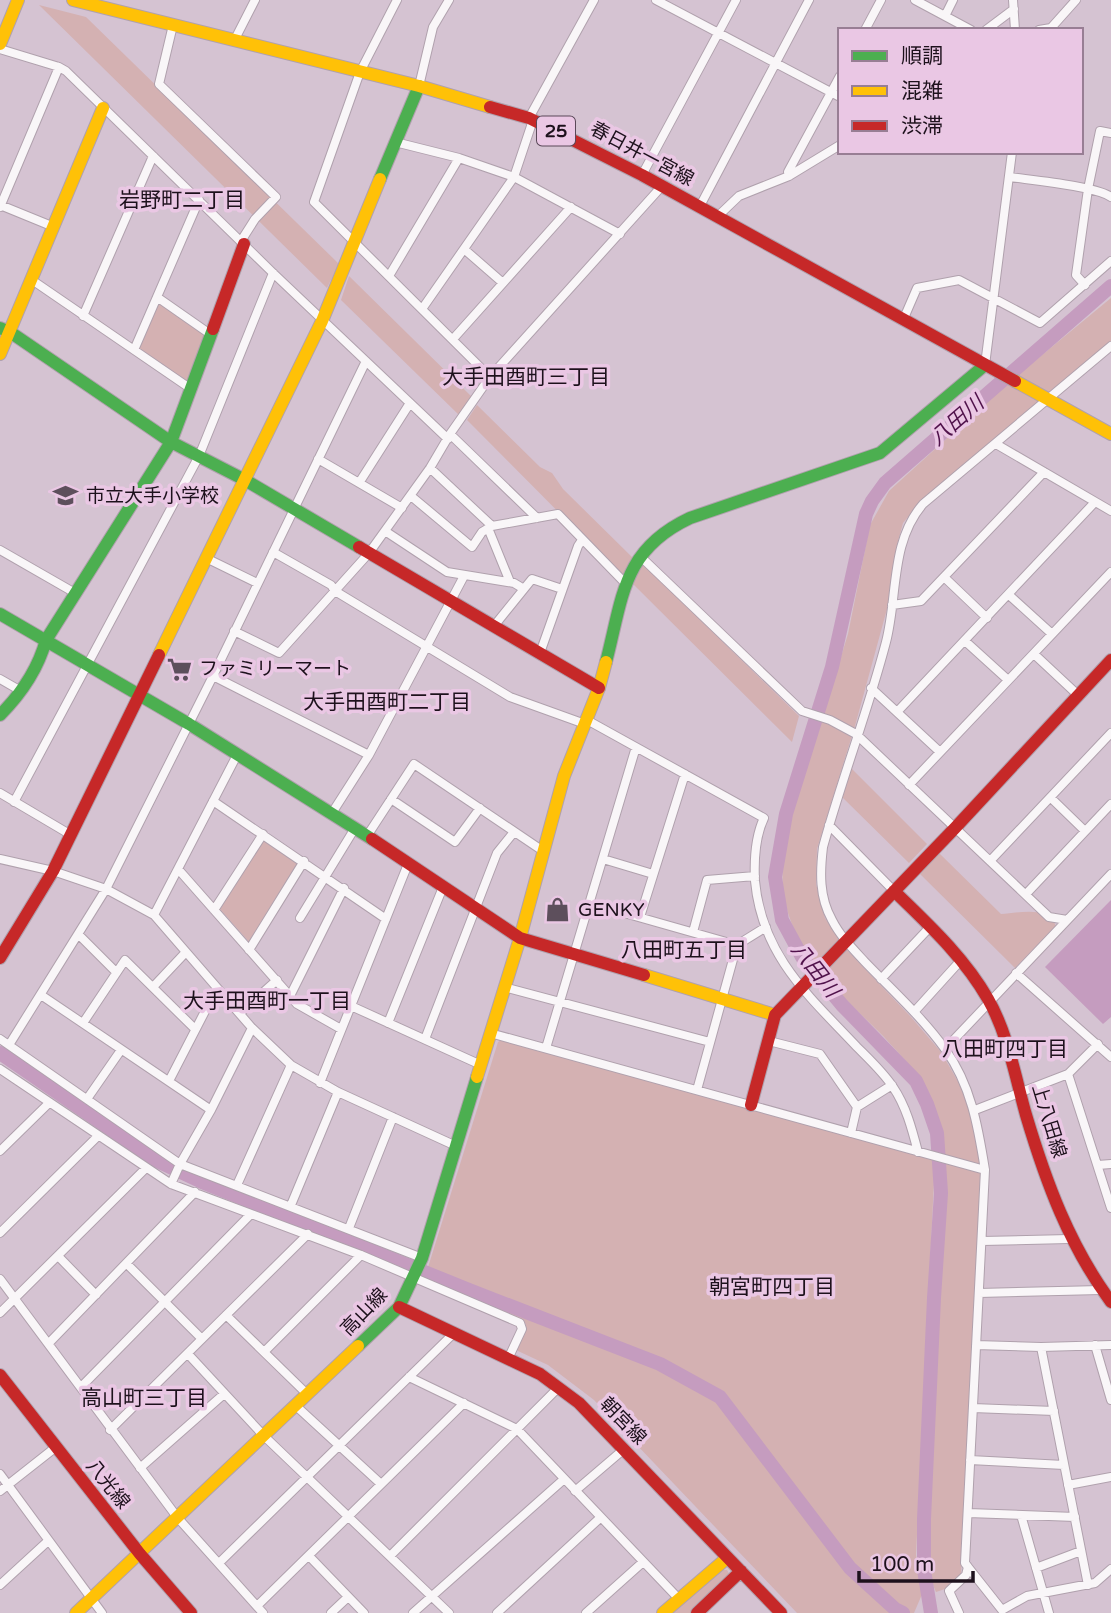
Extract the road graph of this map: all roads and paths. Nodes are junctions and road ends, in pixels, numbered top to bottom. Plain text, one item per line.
1 (18, 0) edge
2 (73, 0) edge
3 (255, 0) edge
4 (397, 0) edge
5 (449, 0) edge
6 (594, 0) edge
7 (656, 0) edge
8 (736, 0) edge
9 (809, 0) edge
10 (881, 0) edge
11 (915, 0) edge
12 (953, 0) edge
13 (1076, 0) edge
14 (108, 4) edge
15 (1014, 4) edge
16 (945, 16) junction
17 (173, 25) junction
18 (866, 28) edge
19 (967, 28) edge
20 (988, 28) edge
21 (1015, 28) edge
22 (1051, 28) edge
23 (719, 33) junction
24 (234, 41) junction
25 (0, 44) edge
26 (0, 49) edge
27 (776, 63) junction
28 (60, 67) junction
29 (360, 72) junction
30 (838, 80) edge
31 (419, 86) junction
32 (831, 93) junction
33 (838, 96) edge
34 (103, 108) junction
35 (531, 119) junction
36 (1111, 133) edge
37 (395, 142) junction
38 (838, 146) edge
39 (1012, 154) edge
40 (153, 156) junction
41 (459, 158) junction
42 (642, 175) junction
43 (789, 176) junction
44 (514, 177) junction
45 (1010, 177) junction
46 (662, 186) junction
47 (1088, 189) junction
48 (1110, 193) edge
49 (199, 200) junction
50 (0, 205) edge
51 (700, 206) junction
52 (571, 207) junction
53 (718, 216) junction
54 (54, 227) junction
55 (620, 234) junction
56 (355, 242) junction
57 (243, 243) junction
58 (464, 249) junction
59 (1111, 261) edge
60 (273, 273) junction
61 (389, 276) junction
62 (32, 280) junction
63 (503, 283) junction
64 (1085, 285) junction
65 (157, 297) junction
66 (995, 300) junction
67 (422, 309) junction
68 (83, 316) junction
69 (904, 318) junction
70 (322, 321) junction
71 (5, 330) edge
72 (210, 334) junction
73 (453, 340) junction
74 (134, 350) junction
75 (1109, 351) edge
76 (0, 354) edge
77 (366, 361) junction
78 (991, 368) junction
79 (490, 377) junction
80 (191, 390) junction
81 (1045, 398) junction
82 (410, 403) junction
83 (1111, 434) edge
84 (449, 437) junction
85 (171, 442) junction
86 (996, 444) junction
87 (199, 456) junction
88 (318, 459) junction
89 (430, 468) junction
90 (1044, 472) junction
91 (245, 480) junction
92 (359, 483) junction
93 (411, 496) junction
94 (1095, 502) junction
95 (402, 508) junction
96 (293, 509) junction
97 (1111, 511) edge
98 (537, 518) junction
99 (490, 527) junction
100 (385, 531) junction
101 (582, 540) junction
102 (0, 550) edge
103 (273, 552) junction
104 (369, 553) junction
105 (640, 556) junction
106 (208, 559) junction
107 (1111, 572) edge
108 (464, 576) junction
109 (944, 577) junction
110 (510, 582) junction
111 (257, 583) junction
112 (626, 584) junction
113 (524, 589) junction
114 (562, 589) junction
115 (335, 591) junction
116 (75, 593) junction
117 (1009, 595) junction
118 (450, 600) junction
119 (892, 605) junction
120 (0, 614) edge
121 (987, 618) junction
122 (494, 626) junction
123 (234, 631) junction
124 (1052, 634) junction
125 (46, 640) junction
126 (965, 641) junction
127 (426, 645) junction
128 (540, 653) junction
129 (1034, 654) junction
130 (88, 664) junction
131 (1110, 664) edge
132 (213, 676) junction
133 (0, 679) edge
134 (1009, 680) junction
135 (599, 688) junction
136 (871, 688) junction
137 (21, 691) junction
138 (141, 694) junction
139 (1079, 696) junction
140 (897, 712) junction
141 (0, 715) edge
142 (586, 722) junction
143 (189, 724) junction
144 (1111, 733) edge
145 (856, 734) junction
146 (636, 747) junction
147 (940, 752) junction
148 (237, 755) junction
149 (369, 755) junction
150 (685, 774) junction
151 (909, 785) junction
152 (0, 793) edge
153 (1051, 798) junction
154 (391, 799) junction
155 (15, 802) junction
156 (213, 802) junction
157 (1111, 804) edge
158 (480, 808) junction
159 (332, 813) junction
160 (829, 825) junction
161 (955, 828) junction
162 (1085, 831) junction
163 (361, 832) junction
164 (514, 832) junction
165 (263, 834) junction
166 (71, 835) junction
167 (543, 851) junction
168 (0, 859) edge
169 (603, 859) junction
170 (304, 861) junction
171 (990, 861) junction
172 (408, 864) junction
173 (178, 869) junction
174 (53, 871) junction
175 (653, 874) junction
176 (1111, 874) edge
177 (326, 876) junction
178 (755, 876) junction
179 (443, 887) junction
180 (344, 888) junction
181 (106, 889) junction
182 (894, 891) junction
183 (1026, 894) junction
184 (589, 903) junction
185 (476, 909) junction
186 (214, 910) junction
187 (153, 915) junction
188 (640, 917) junction
189 (300, 918) dead end
190 (386, 919) junction
191 (1067, 920) junction
192 (766, 927) junction
193 (930, 927) junction
194 (693, 932) junction
195 (78, 934) junction
196 (520, 938) junction
197 (846, 941) junction
198 (737, 945) junction
199 (249, 950) junction
200 (186, 952) junction
201 (574, 954) junction
202 (0, 958) edge
203 (962, 959) junction
204 (116, 972) junction
205 (1016, 974) junction
206 (881, 979) junction
207 (276, 981) junction
208 (153, 987) junction
209 (505, 987) junction
210 (801, 987) junction
211 (218, 988) junction
212 (41, 995) junction
213 (290, 996) junction
214 (721, 998) junction
215 (989, 1000) junction
216 (560, 1001) junction
217 (351, 1006) junction
218 (914, 1012) junction
219 (240, 1013) junction
220 (775, 1015) junction
221 (83, 1023) junction
222 (388, 1023) junction
223 (252, 1028) junction
224 (195, 1029) junction
225 (341, 1029) junction
226 (490, 1033) junction
227 (0, 1040) edge
228 (425, 1040) junction
229 (769, 1041) junction
230 (710, 1042) junction
231 (1098, 1044) junction
232 (9, 1045) junction
233 (546, 1048) junction
234 (945, 1049) junction
235 (121, 1050) junction
236 (1111, 1057) edge
237 (291, 1065) junction
238 (481, 1065) junction
239 (0, 1069) edge
240 (1068, 1074) junction
241 (169, 1081) junction
242 (320, 1083) junction
243 (892, 1085) junction
244 (697, 1090) junction
245 (1020, 1091) junction
246 (338, 1092) junction
247 (87, 1099) junction
248 (49, 1102) junction
249 (751, 1105) junction
250 (857, 1107) junction
251 (211, 1110) junction
252 (975, 1110) junction
253 (393, 1117) junction
254 (851, 1133) junction
255 (98, 1136) junction
256 (456, 1146) junction
257 (0, 1151) edge
258 (922, 1153) junction
259 (180, 1164) junction
260 (1111, 1164) edge
261 (1098, 1166) junction
262 (146, 1168) junction
263 (985, 1170) junction
264 (171, 1184) junction
265 (237, 1185) junction
266 (195, 1192) junction
267 (291, 1205) junction
268 (1111, 1208) edge
269 (250, 1215) junction
270 (349, 1228) junction
271 (0, 1233) edge
272 (308, 1234) junction
273 (1069, 1239) junction
274 (982, 1241) junction
275 (361, 1255) junction
276 (58, 1256) junction
277 (127, 1264) junction
278 (418, 1269) junction
279 (0, 1279) edge
280 (979, 1293) junction
281 (96, 1296) junction
282 (1108, 1296) edge
283 (15, 1299) junction
284 (164, 1302) junction
285 (399, 1307) junction
286 (0, 1313) edge
287 (226, 1315) junction
288 (453, 1334) junction
289 (202, 1339) junction
290 (49, 1343) junction
291 (976, 1345) junction
292 (1095, 1345) junction
293 (1111, 1345) edge
294 (1041, 1347) junction
295 (264, 1352) junction
296 (188, 1354) junction
297 (508, 1359) junction
298 (0, 1375) edge
299 (409, 1377) junction
300 (82, 1386) junction
301 (559, 1387) junction
302 (224, 1394) junction
303 (307, 1394) junction
304 (1111, 1401) edge
305 (464, 1403) junction
306 (295, 1405) junction
307 (973, 1408) junction
308 (1054, 1411) junction
309 (517, 1429) junction
310 (110, 1430) junction
311 (263, 1435) junction
312 (340, 1446) junction
313 (56, 1447) junction
314 (623, 1450) junction
315 (970, 1460) junction
316 (1064, 1465) junction
317 (140, 1468) junction
318 (0, 1474) edge
319 (306, 1476) junction
320 (1111, 1477) edge
321 (563, 1480) junction
322 (382, 1484) junction
323 (7, 1485) junction
324 (1068, 1485) junction
325 (0, 1491) edge
326 (575, 1491) junction
327 (968, 1513) junction
328 (1021, 1515) junction
329 (348, 1516) junction
330 (177, 1517) junction
331 (1075, 1517) junction
332 (600, 1518) junction
333 (48, 1541) junction
334 (1081, 1551) junction
335 (140, 1554) junction
336 (309, 1556) junction
337 (390, 1556) junction
338 (727, 1558) junction
339 (220, 1562) junction
340 (643, 1562) junction
341 (968, 1567) junction
342 (1035, 1568) junction
343 (1111, 1569) edge
344 (741, 1571) junction
345 (1088, 1584) junction
346 (0, 1585) edge
347 (1042, 1593) junction
348 (431, 1595) junction
349 (348, 1597) junction
350 (91, 1599) junction
351 (679, 1600) junction
352 (257, 1606) junction
353 (76, 1613) edge
354 (102, 1613) edge
355 (191, 1613) edge
356 (264, 1613) edge
357 (331, 1613) edge
358 (364, 1613) edge
359 (413, 1613) edge
360 (449, 1613) edge
361 (497, 1613) edge
362 (586, 1613) edge
363 (663, 1613) edge
364 (697, 1613) edge
365 (780, 1613) edge
366 (960, 1613) edge
367 (1049, 1613) edge

1 - 25 street
2 - 14 street, 春日井一宮線 / 25
3 - 24 street
4 - 29 street
5 - 31 street
6 - 35 street
7 - 23 street
8 - 23 street
9 - 27 street
10 - 18 street
11 - 16 street
12 - 16 street
13 - 22 street
14 - 17 street, 春日井一宮線 / 25
15 - 20 street
15 - 21 street
16 - 19 street
17 - 24 street, 春日井一宮線 / 25
17 - 57 street
23 - 27 street
23 - 42 street
24 - 29 street, 春日井一宮線 / 25
26 - 28 street
27 - 32 street
27 - 51 street
28 - 34 street
28 - 50 street
29 - 31 street, 春日井一宮線 / 25
29 - 56 street
30 - 32 street
31 - 35 street, 春日井一宮線 / 25
31 - 37 street
32 - 33 street
32 - 43 street
34 - 40 street
34 - 54 street
35 - 42 street, 春日井一宮線 / 25
35 - 44 street
36 - 47 street
37 - 41 street
37 - 56 street
38 - 43 street
39 - 45 street
40 - 49 street
40 - 68 street
41 - 44 street
41 - 61 street
42 - 46 street, 春日井一宮線 / 25
43 - 53 street
44 - 52 street
44 - 58 street
45 - 47 street
45 - 66 street
46 - 51 street, 春日井一宮線 / 25
46 - 55 street
47 - 48 street
47 - 64 street
49 - 57 street
49 - 65 street
50 - 54 street
51 - 53 street, 春日井一宮線 / 25
52 - 55 street
52 - 63 street
53 - 69 street, 春日井一宮線 / 25
54 - 62 street
55 - 79 street
56 - 61 street
56 - 70 street
57 - 60 street
57 - 72 street
58 - 63 street
58 - 67 street
59 - 64 street
60 - 70 street
60 - 87 street
61 - 67 street
62 - 68 street
62 - 71 street
63 - 73 street
64 - 66 street
65 - 72 street
65 - 74 street
66 - 69 street
66 - 78 street
67 - 73 street
68 - 74 street
69 - 78 street, 春日井一宮線 / 25
70 - 77 street
70 - 91 street
71 - 76 street
71 - 85 street
72 - 80 street
73 - 79 street
74 - 80 street
75 - 81 street
77 - 82 street
77 - 88 street
78 - 81 street, 春日井一宮線 / 25
78 - 105 street, 高山線
79 - 84 street
80 - 85 street
81 - 83 street, 春日井一宮線 / 25
81 - 86 street
82 - 84 street
82 - 92 street
84 - 89 street
84 - 98 street
85 - 87 street
85 - 116 street
86 - 90 street
86 - 119 street
87 - 91 street
87 - 130 street
88 - 92 street
88 - 96 street
89 - 93 street
89 - 99 street
90 - 94 street
90 - 109 street
91 - 96 street
91 - 106 street
92 - 95 street
93 - 95 street
93 - 99 street
94 - 97 street
94 - 117 street
95 - 100 street
96 - 103 street
96 - 104 street
98 - 99 street
98 - 101 street
99 - 110 street
100 - 104 street
100 - 108 street
101 - 112 street
101 - 114 street
102 - 116 street
103 - 111 street
103 - 115 street
104 - 115 street
104 - 118 street
105 - 112 street, 高山線
105 - 145 street
106 - 111 street
106 - 138 street
107 - 124 street
108 - 110 street
108 - 118 street
109 - 119 street
109 - 121 street
110 - 113 street
111 - 123 street
112 - 135 street, 高山線
113 - 114 street
113 - 122 street
114 - 128 street
115 - 123 street
115 - 127 street
116 - 125 street
117 - 121 street
117 - 124 street
118 - 122 street
118 - 127 street
119 - 136 street
120 - 125 street
121 - 126 street
122 - 128 street
123 - 132 street
124 - 129 street
125 - 130 street
125 - 137 street
126 - 134 street
126 - 140 street
127 - 142 street
127 - 149 street
128 - 135 street
129 - 134 street
129 - 139 street
130 - 138 street
130 - 155 street
131 - 139 street
132 - 143 street
132 - 149 street
133 - 137 street
134 - 147 street
135 - 142 street, 高山線
136 - 140 street
136 - 145 street
137 - 141 street
138 - 143 street
138 - 166 street
139 - 161 street
140 - 147 street
142 - 146 street
142 - 167 street, 高山線
143 - 148 street
143 - 181 street
144 - 153 street
145 - 151 street
145 - 160 street
146 - 150 street
146 - 169 street
147 - 151 street
148 - 156 street
148 - 159 street
149 - 159 street
150 - 175 street
150 - 178 street
151 - 161 street
152 - 155 street
153 - 162 street
153 - 171 street
154 - 158 street
154 - 158 street
154 - 163 street
155 - 166 street
156 - 165 street
156 - 173 street
157 - 162 street
158 - 164 street
159 - 163 street
160 - 182 street
160 - 197 street
161 - 171 street
161 - 182 street
162 - 183 street
163 - 172 street
163 - 177 street
164 - 167 street
164 - 185 street
165 - 170 street
165 - 186 street
166 - 174 street
167 - 196 street, 高山線
168 - 174 street
169 - 175 street
169 - 184 street
170 - 177 street
170 - 199 street
171 - 183 street
172 - 179 street
172 - 190 street
173 - 186 street
173 - 187 street
174 - 181 street
174 - 202 street
175 - 188 street
176 - 191 street
177 - 180 street
177 - 189 street
178 - 192 street
178 - 194 street
179 - 185 street
179 - 222 street
180 - 190 street
180 - 213 street
181 - 187 street
181 - 195 street
182 - 193 street, 上八田線
182 - 197 street
183 - 191 street
184 - 188 street
184 - 201 street
185 - 196 street
185 - 228 street
186 - 199 street
187 - 200 street
188 - 194 street
190 - 217 street
191 - 205 street
192 - 198 street
192 - 210 street
193 - 203 street, 上八田線
193 - 206 street
194 - 198 street
195 - 204 street
195 - 212 street
196 - 201 street
196 - 209 street, 高山線
197 - 206 street
197 - 210 street
198 - 214 street
199 - 207 street
200 - 208 street
200 - 211 street
201 - 214 street
201 - 216 street
203 - 215 street, 上八田線
203 - 218 street
204 - 208 street
204 - 221 street
205 - 215 street
205 - 231 street
206 - 218 street
207 - 213 street
207 - 219 street
208 - 224 street
209 - 216 street
209 - 226 street, 高山線
210 - 220 street
210 - 243 street
211 - 219 street
211 - 224 street
212 - 221 street
212 - 232 street
213 - 225 street
214 - 220 street
214 - 230 street
215 - 234 street
215 - 245 street, 上八田線
216 - 230 street
216 - 233 street
217 - 222 street
217 - 225 street
218 - 234 street
219 - 223 street
220 - 229 street
221 - 235 street
222 - 228 street
223 - 237 street
223 - 251 street
224 - 241 street
225 - 242 street
226 - 233 street
226 - 238 street, 高山線
227 - 232 street
228 - 238 street
229 - 249 street
229 - 250 street
230 - 244 street
231 - 236 street
231 - 240 street
232 - 247 street
233 - 244 street
234 - 252 street
235 - 241 street
235 - 247 street
237 - 242 street
237 - 265 street
238 - 256 street, 高山線
239 - 248 street
240 - 245 street
240 - 261 street
241 - 251 street
242 - 246 street
243 - 250 street
243 - 258 street
244 - 249 street
245 - 252 street
245 - 273 street, 上八田線
246 - 253 street
246 - 267 street
247 - 259 street
248 - 255 street
248 - 257 street
249 - 254 street
250 - 254 street
251 - 259 street
252 - 263 street
253 - 256 street
253 - 270 street
254 - 258 street
255 - 262 street
255 - 271 street
256 - 278 street, 高山線
258 - 263 street
259 - 264 street
259 - 265 street
260 - 261 street
261 - 268 street
262 - 264 street
262 - 276 street
263 - 274 street
264 - 266 street
265 - 267 street
266 - 269 street
266 - 277 street
267 - 270 street
269 - 272 street
269 - 284 street
270 - 278 street
272 - 275 street
272 - 287 street
273 - 274 street
273 - 282 street, 上八田線
274 - 280 street
275 - 278 street
275 - 295 street
276 - 281 street
276 - 283 street
277 - 281 street
277 - 284 street
278 - 285 street, 高山線
278 - 297 street
279 - 283 street
280 - 282 street
280 - 291 street
281 - 290 street
283 - 286 street
283 - 290 street
284 - 289 street
284 - 300 street
285 - 288 street, 朝宮線
285 - 303 street, 高山線
287 - 289 street
287 - 295 street
288 - 297 street, 朝宮線
288 - 299 street
289 - 296 street
290 - 300 street
291 - 294 street
291 - 307 street
292 - 293 street
292 - 294 street
292 - 304 street
294 - 308 street
295 - 303 street
296 - 302 street
296 - 310 street
297 - 301 street, 朝宮線
298 - 313 street, 八光線
299 - 305 street
299 - 312 street
300 - 310 street
301 - 309 street
301 - 314 street, 朝宮線
302 - 311 street
302 - 317 street
303 - 306 street, 高山線
305 - 309 street
305 - 322 street
306 - 311 street, 高山線
306 - 312 street
307 - 308 street
307 - 315 street
308 - 316 street
309 - 321 street
309 - 337 street
310 - 317 street
311 - 319 street
311 - 330 street, 高山線
312 - 319 street
312 - 322 street
313 - 323 street
313 - 335 street, 八光線
314 - 326 street
314 - 338 street, 朝宮線
315 - 316 street
315 - 327 street
316 - 324 street
317 - 330 street
318 - 323 street
319 - 329 street
319 - 339 street
320 - 324 street
321 - 326 street
321 - 348 street
322 - 329 street
323 - 325 street
323 - 333 street
324 - 331 street
326 - 332 street
327 - 328 street
327 - 341 street
328 - 331 street
328 - 342 street
329 - 336 street
329 - 337 street
330 - 335 street, 高山線
330 - 339 street
331 - 334 street
332 - 340 street
332 - 361 street
333 - 346 street
333 - 350 street
334 - 342 street
334 - 345 street
335 - 350 street, 高山線
335 - 355 street, 八光線
336 - 349 street
336 - 352 street
337 - 348 street
338 - 344 street, 朝宮線
338 - 351 street
339 - 352 street
340 - 351 street
340 - 362 street
341 - 347 street
341 - 366 street
342 - 347 street
343 - 345 street
344 - 364 street
344 - 365 street, 朝宮線
345 - 347 street
347 - 367 street
348 - 359 street
348 - 360 street
349 - 357 street
349 - 358 street
350 - 353 street, 高山線
350 - 354 street
351 - 363 street
352 - 356 street

